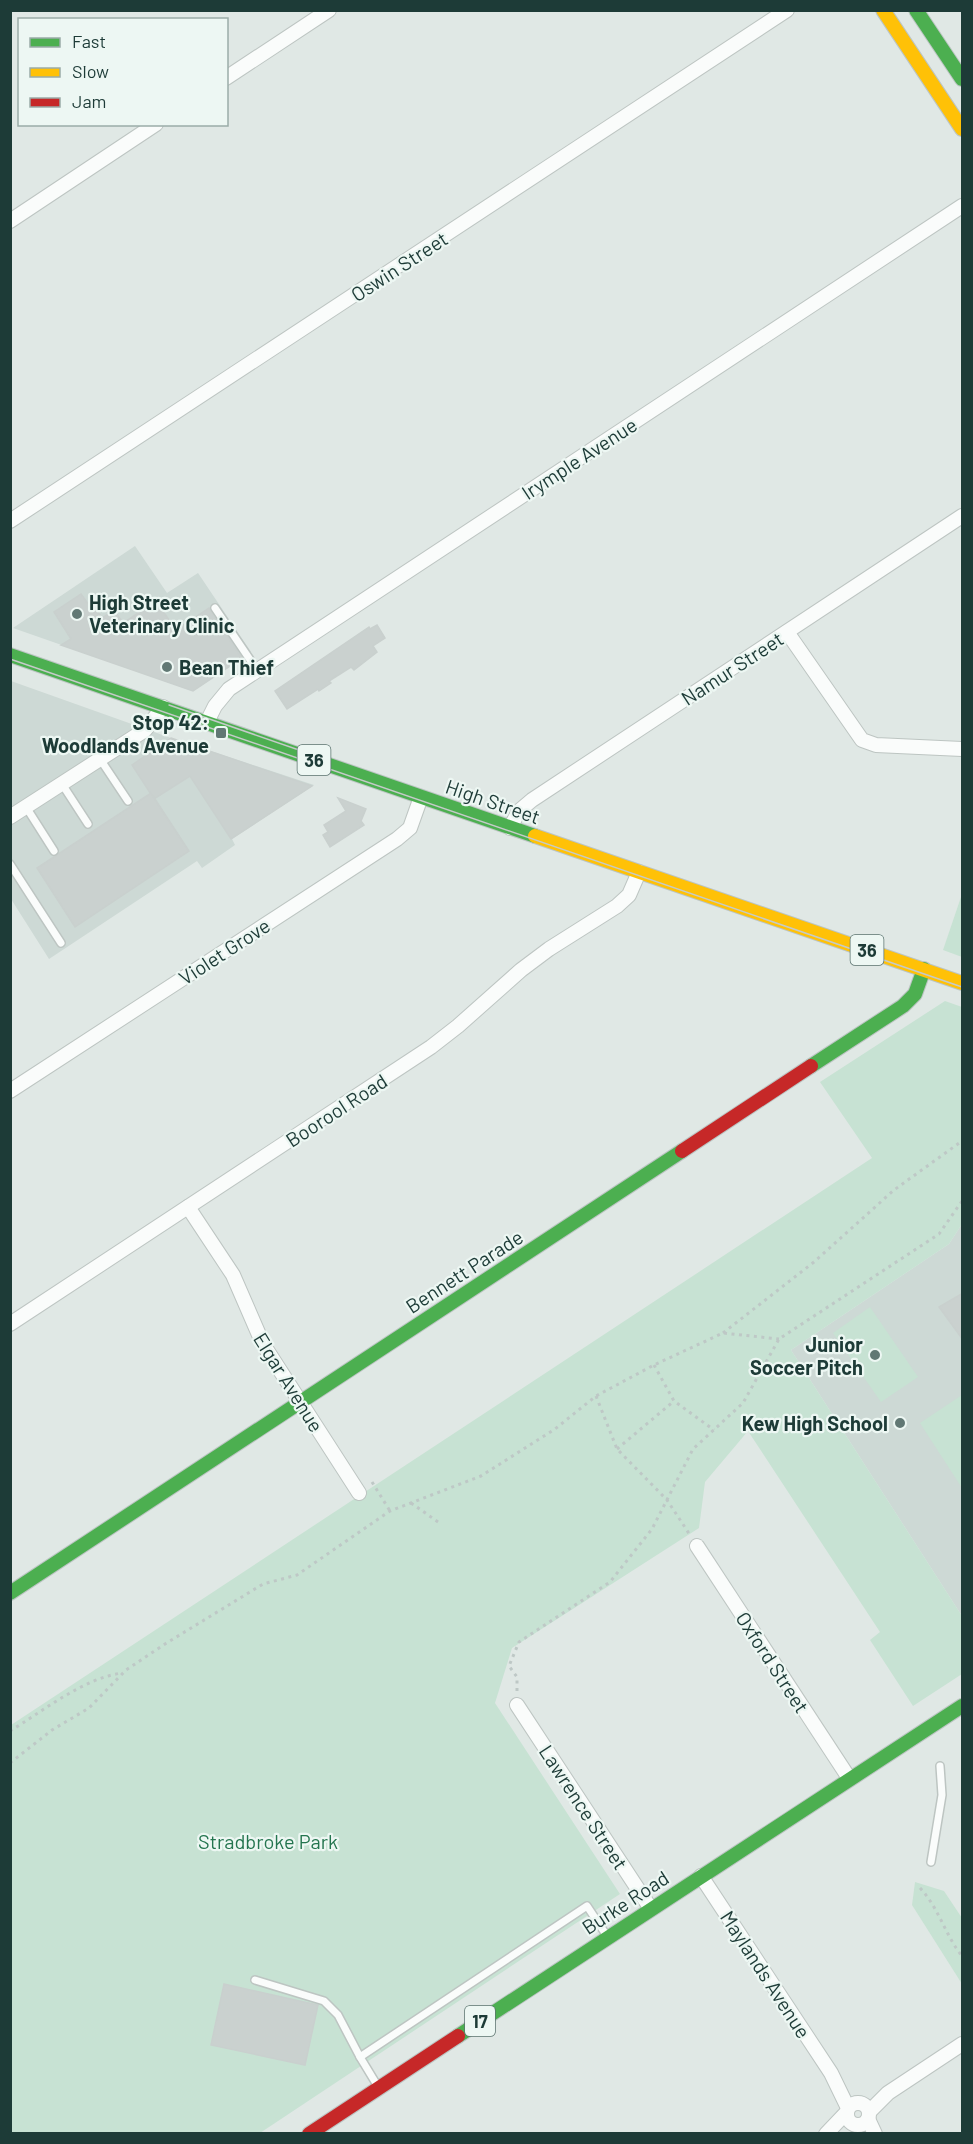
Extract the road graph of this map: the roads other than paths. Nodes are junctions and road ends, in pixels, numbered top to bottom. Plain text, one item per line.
1 (329, 10) edge
2 (788, 10) edge
3 (883, 10) edge
4 (916, 10) edge
5 (228, 77) edge
6 (963, 79) edge
7 (153, 126) edge
8 (963, 129) edge
9 (963, 206) edge
10 (10, 221) edge
11 (963, 516) edge
12 (10, 521) edge
13 (215, 608) dead end
14 (787, 632) junction
15 (10, 655) edge
16 (257, 670) junction
17 (163, 707) junction
18 (207, 722) junction
19 (963, 748) edge
20 (100, 759) junction
21 (62, 784) junction
22 (421, 797) junction
23 (128, 801) dead end
24 (26, 807) junction
25 (10, 817) edge
26 (88, 824) dead end
27 (510, 828) junction
28 (54, 851) dead end
29 (10, 864) edge
30 (639, 872) junction
31 (61, 943) dead end
32 (924, 969) junction
33 (963, 983) edge
34 (10, 1091) edge
35 (188, 1206) junction
36 (10, 1324) edge
37 (300, 1402) junction
38 (359, 1493) dead end
39 (697, 1546) road end
40 (10, 1593) edge
41 (517, 1705) road end
42 (963, 1706) edge
43 (940, 1766) dead end
44 (849, 1779) junction
45 (931, 1862) dead end
46 (702, 1876) junction
47 (651, 1909) junction
48 (607, 1937) junction
49 (255, 1980) dead end
50 (963, 2044) edge
51 (360, 2057) junction
52 (379, 2088) junction
53 (859, 2115) edge
54 (309, 2133) edge
55 (827, 2133) edge
56 (875, 2133) edge

1 - 5 street
2 - 12 street, Oswin Street
3 - 8 main road
4 - 6 main road
7 - 10 street
9 - 16 street, Irymple Avenue
11 - 14 street, Namur Street
13 - 16 lane
14 - 19 street
14 - 27 street, Namur Street
15 - 17 main road, High Street / 36
16 - 18 street, Irymple Avenue
17 - 18 main road, High Street / 36
17 - 20 street
18 - 22 main road, High Street / 36
20 - 21 street
20 - 23 lane
21 - 24 street
21 - 26 lane
22 - 27 main road, High Street / 36
22 - 34 street, Violet Grove
24 - 25 street
24 - 28 lane
27 - 30 main road, High Street / 36
29 - 31 lane
30 - 32 main road, High Street / 36
30 - 35 street, Boorool Road
32 - 33 main road, High Street / 36
32 - 37 main road, Bennett Parade
35 - 36 street, Boorool Road
35 - 37 street, Elgar Avenue
37 - 38 street, Elgar Avenue
37 - 40 main road, Bennett Parade
39 - 44 street, Oxford Street
41 - 47 street, Lawrence Street
42 - 44 main road, Burke Road / 17
43 - 45 lane
44 - 46 main road, Burke Road / 17
46 - 47 main road, Burke Road / 17
46 - 53 street, Maylands Avenue
47 - 48 main road, Burke Road / 17
48 - 51 lane
48 - 52 main road, Burke Road / 17
49 - 51 lane
50 - 53 street
51 - 52 lane
52 - 54 main road, Burke Road / 17
53 - 55 street
53 - 56 street, Maylands Avenue

